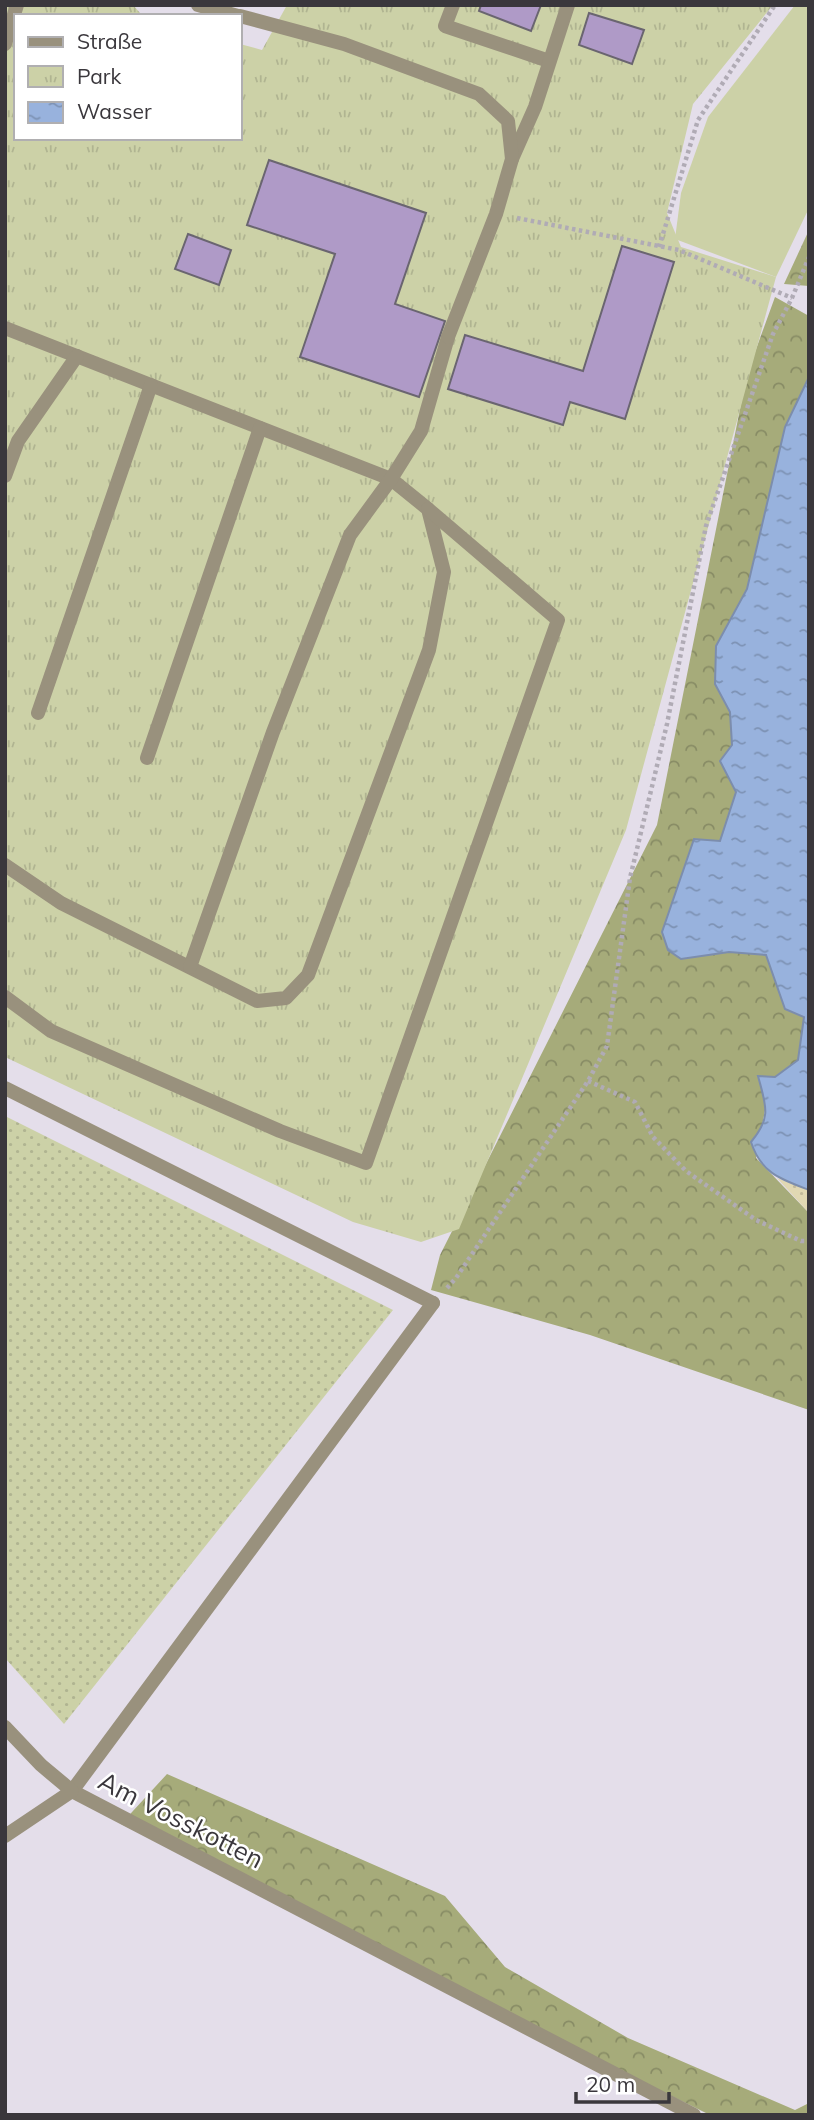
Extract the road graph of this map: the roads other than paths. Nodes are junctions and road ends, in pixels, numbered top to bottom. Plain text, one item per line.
1 (198, 5) edge
2 (453, 5) edge
3 (568, 5) edge
4 (232, 14) edge
5 (14, 15) edge
6 (242, 17) edge
7 (5, 44) edge
8 (549, 61) junction
9 (512, 159) junction
10 (5, 328) edge
11 (77, 356) junction
12 (151, 385) junction
13 (260, 428) junction
14 (5, 476) edge
15 (391, 479) junction
16 (428, 509) junction
17 (38, 713) dead end
18 (147, 758) dead end
19 (5, 865) edge
20 (190, 967) junction
21 (5, 997) edge
22 (5, 1088) edge
23 (5, 1727) edge
24 (72, 1791) junction
25 (5, 1836) edge
26 (694, 2115) edge

1 - 4 street
2 - 8 street
3 - 8 street
5 - 7 street
6 - 9 street
8 - 9 street
9 - 15 street
10 - 11 street
11 - 12 street
11 - 14 street
12 - 13 street
12 - 17 street
13 - 15 street
13 - 18 street
15 - 16 street
15 - 20 street
16 - 20 street
16 - 21 street
19 - 20 street
22 - 24 street, Am Vosskotten
23 - 24 street
24 - 25 street
24 - 26 street, Am Vosskotten

